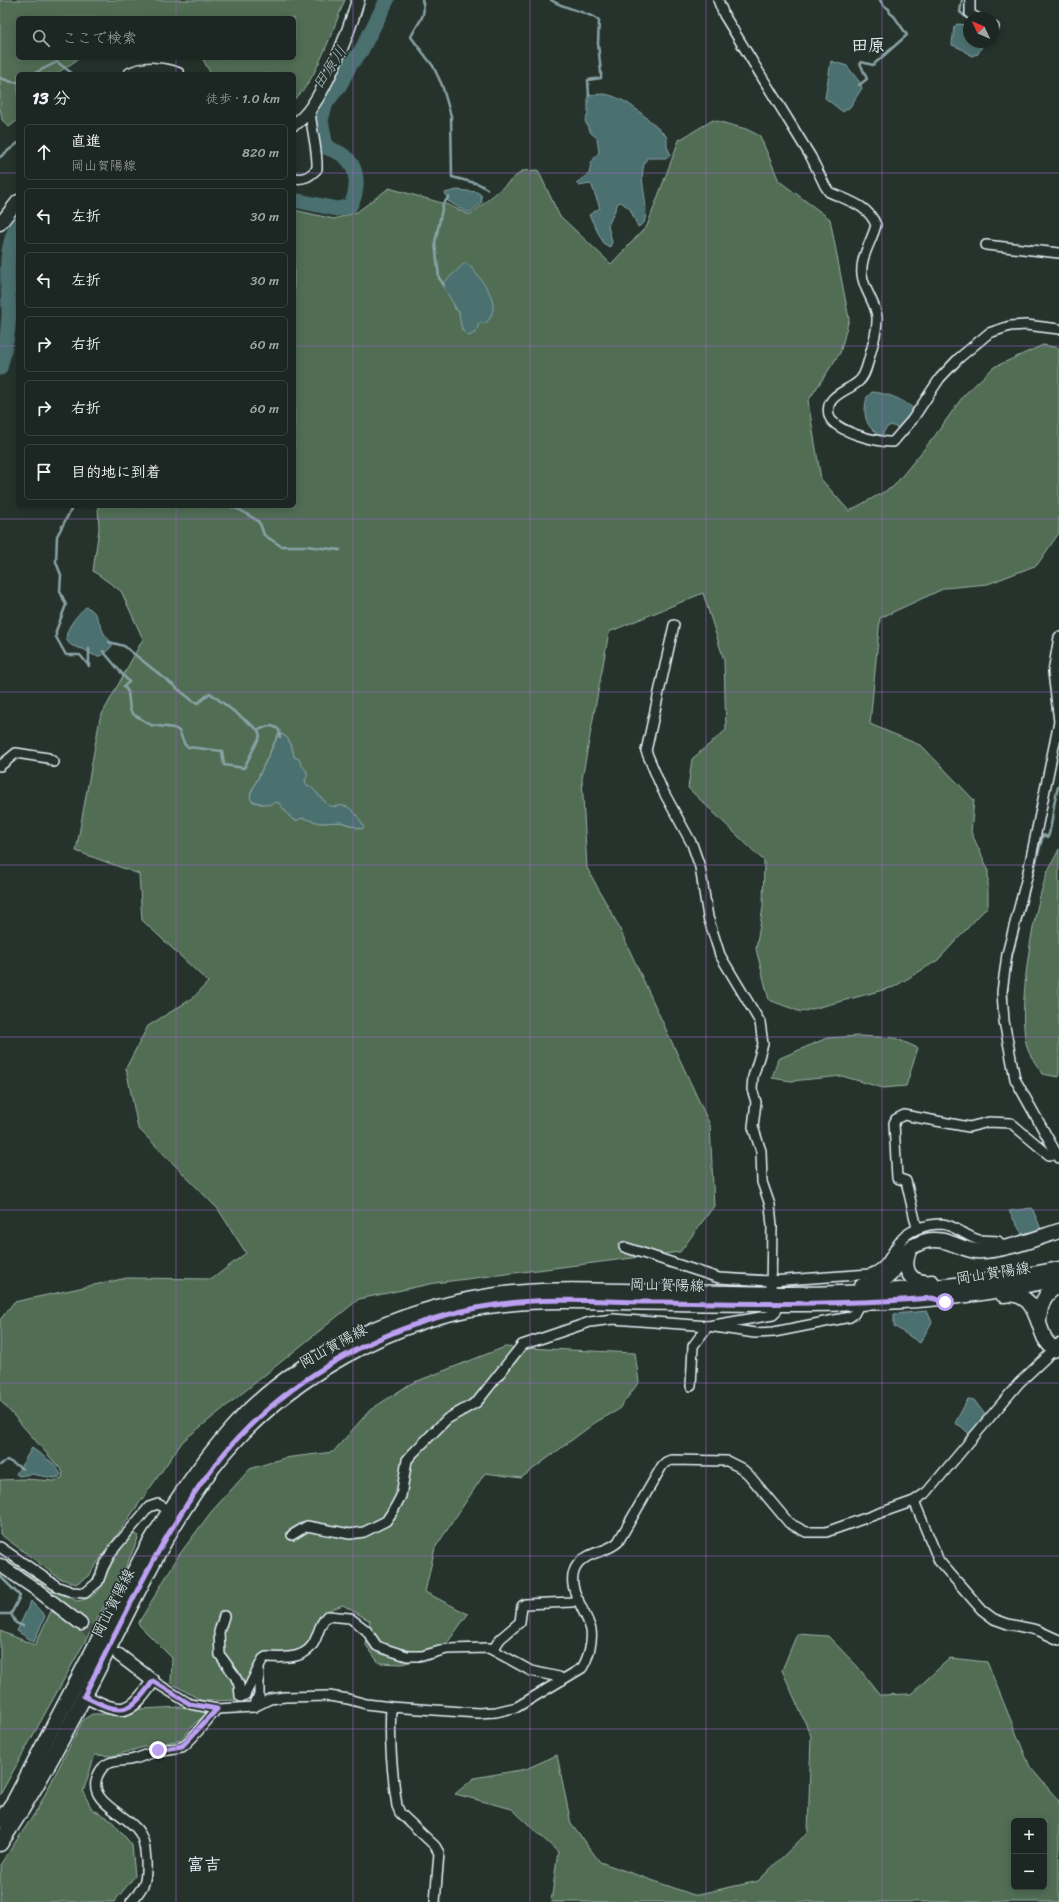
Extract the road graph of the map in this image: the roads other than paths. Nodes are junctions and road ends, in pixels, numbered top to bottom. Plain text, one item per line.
1 (358, 0) edge
2 (718, 0) edge
3 (970, 0) edge
4 (970, 12) edge
5 (138, 72) edge
6 (172, 72) edge
7 (310, 109) junction
8 (296, 123) edge
9 (296, 178) edge
10 (16, 204) edge
11 (0, 224) edge
12 (986, 245) dead end
13 (1059, 254) edge
14 (1059, 329) edge
15 (674, 625) dead end
16 (1059, 637) edge
17 (54, 762) dead end
18 (0, 766) edge
19 (1058, 1156) edge
20 (917, 1228) junction
21 (1059, 1231) edge
22 (624, 1247) dead end
23 (1002, 1247) junction
24 (910, 1250) junction
25 (1059, 1269) edge
26 (1022, 1276) junction
27 (1059, 1279) edge
28 (1059, 1286) edge
29 (775, 1293) junction
30 (932, 1298) junction
31 (860, 1303) junction
32 (1039, 1320) junction
33 (708, 1326) junction
34 (1056, 1348) edge
35 (691, 1386) dead end
36 (914, 1501) junction
37 (170, 1510) junction
38 (292, 1535) dead end
39 (0, 1547) edge
40 (0, 1565) edge
41 (578, 1599) junction
42 (224, 1616) dead end
43 (81, 1624) tunnel mouth
44 (1059, 1640) edge
45 (494, 1650) junction
46 (119, 1654) dead end
47 (258, 1667) junction
48 (562, 1680) junction
49 (153, 1681) junction
50 (84, 1696) junction
51 (254, 1707) junction
52 (391, 1707) junction
53 (217, 1709) junction
54 (0, 1821) edge
55 (0, 1844) edge
56 (131, 1902) edge
57 (435, 1902) edge

1 - 7 street
2 - 14 street
3 - 4 street
5 - 6 street
7 - 8 street
7 - 9 street
10 - 11 street
12 - 13 street
15 - 29 street
16 - 19 street
17 - 18 street
19 - 20 street
20 - 23 street
20 - 29 street
21 - 23 main road, 岡山賀陽線
22 - 29 street
23 - 24 main road, 岡山賀陽線
24 - 26 main road, 岡山賀陽線
24 - 29 main road, 岡山賀陽線
25 - 26 main road, 岡山賀陽線
26 - 29 main road, 岡山賀陽線
27 - 30 main road, 岡山賀陽線
28 - 32 main road, 岡山賀陽線
29 - 31 main road, 岡山賀陽線
29 - 33 street
29 - 37 main road, 岡山賀陽線
29 - 50 main road, 岡山賀陽線
30 - 31 main road, 岡山賀陽線
30 - 32 main road, 岡山賀陽線
31 - 33 street
32 - 34 main road, 岡山賀陽線
33 - 35 street
33 - 38 street
34 - 36 street
36 - 41 street
36 - 44 street
37 - 39 street
37 - 54 main road, 岡山賀陽線
40 - 43 street
41 - 45 street
41 - 48 street
42 - 47 street
45 - 47 street
45 - 48 street
46 - 49 street
47 - 51 street
48 - 52 street
49 - 50 street
49 - 53 street
50 - 55 main road, 岡山賀陽線
51 - 52 street
51 - 53 street
52 - 57 street
53 - 56 street

